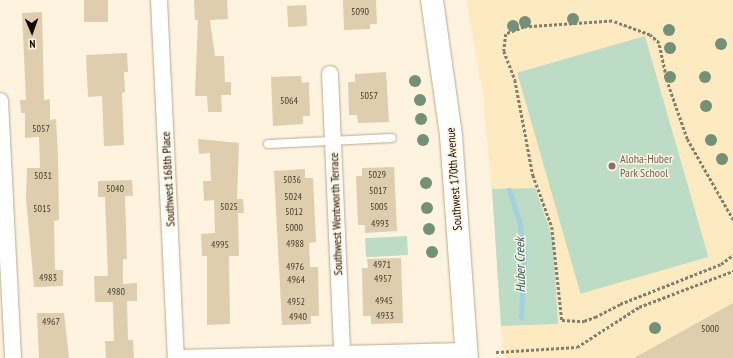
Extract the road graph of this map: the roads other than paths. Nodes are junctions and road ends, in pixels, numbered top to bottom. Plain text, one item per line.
1 (160, 0) edge
2 (432, 0) edge
3 (330, 74) dead end
4 (0, 101) edge
5 (392, 138) dead end
6 (333, 141) junction
7 (268, 144) dead end
8 (336, 355) edge
9 (467, 355) edge
10 (13, 358) edge
11 (176, 358) edge

1 - 11 street, Southwest 168th Place
2 - 9 main road, Southwest 170th Avenue
3 - 6 street, Southwest Wentworth Terrace
4 - 10 street
5 - 6 lane
6 - 7 lane
6 - 8 street, Southwest Wentworth Terrace
8 - 9 street
8 - 11 street

